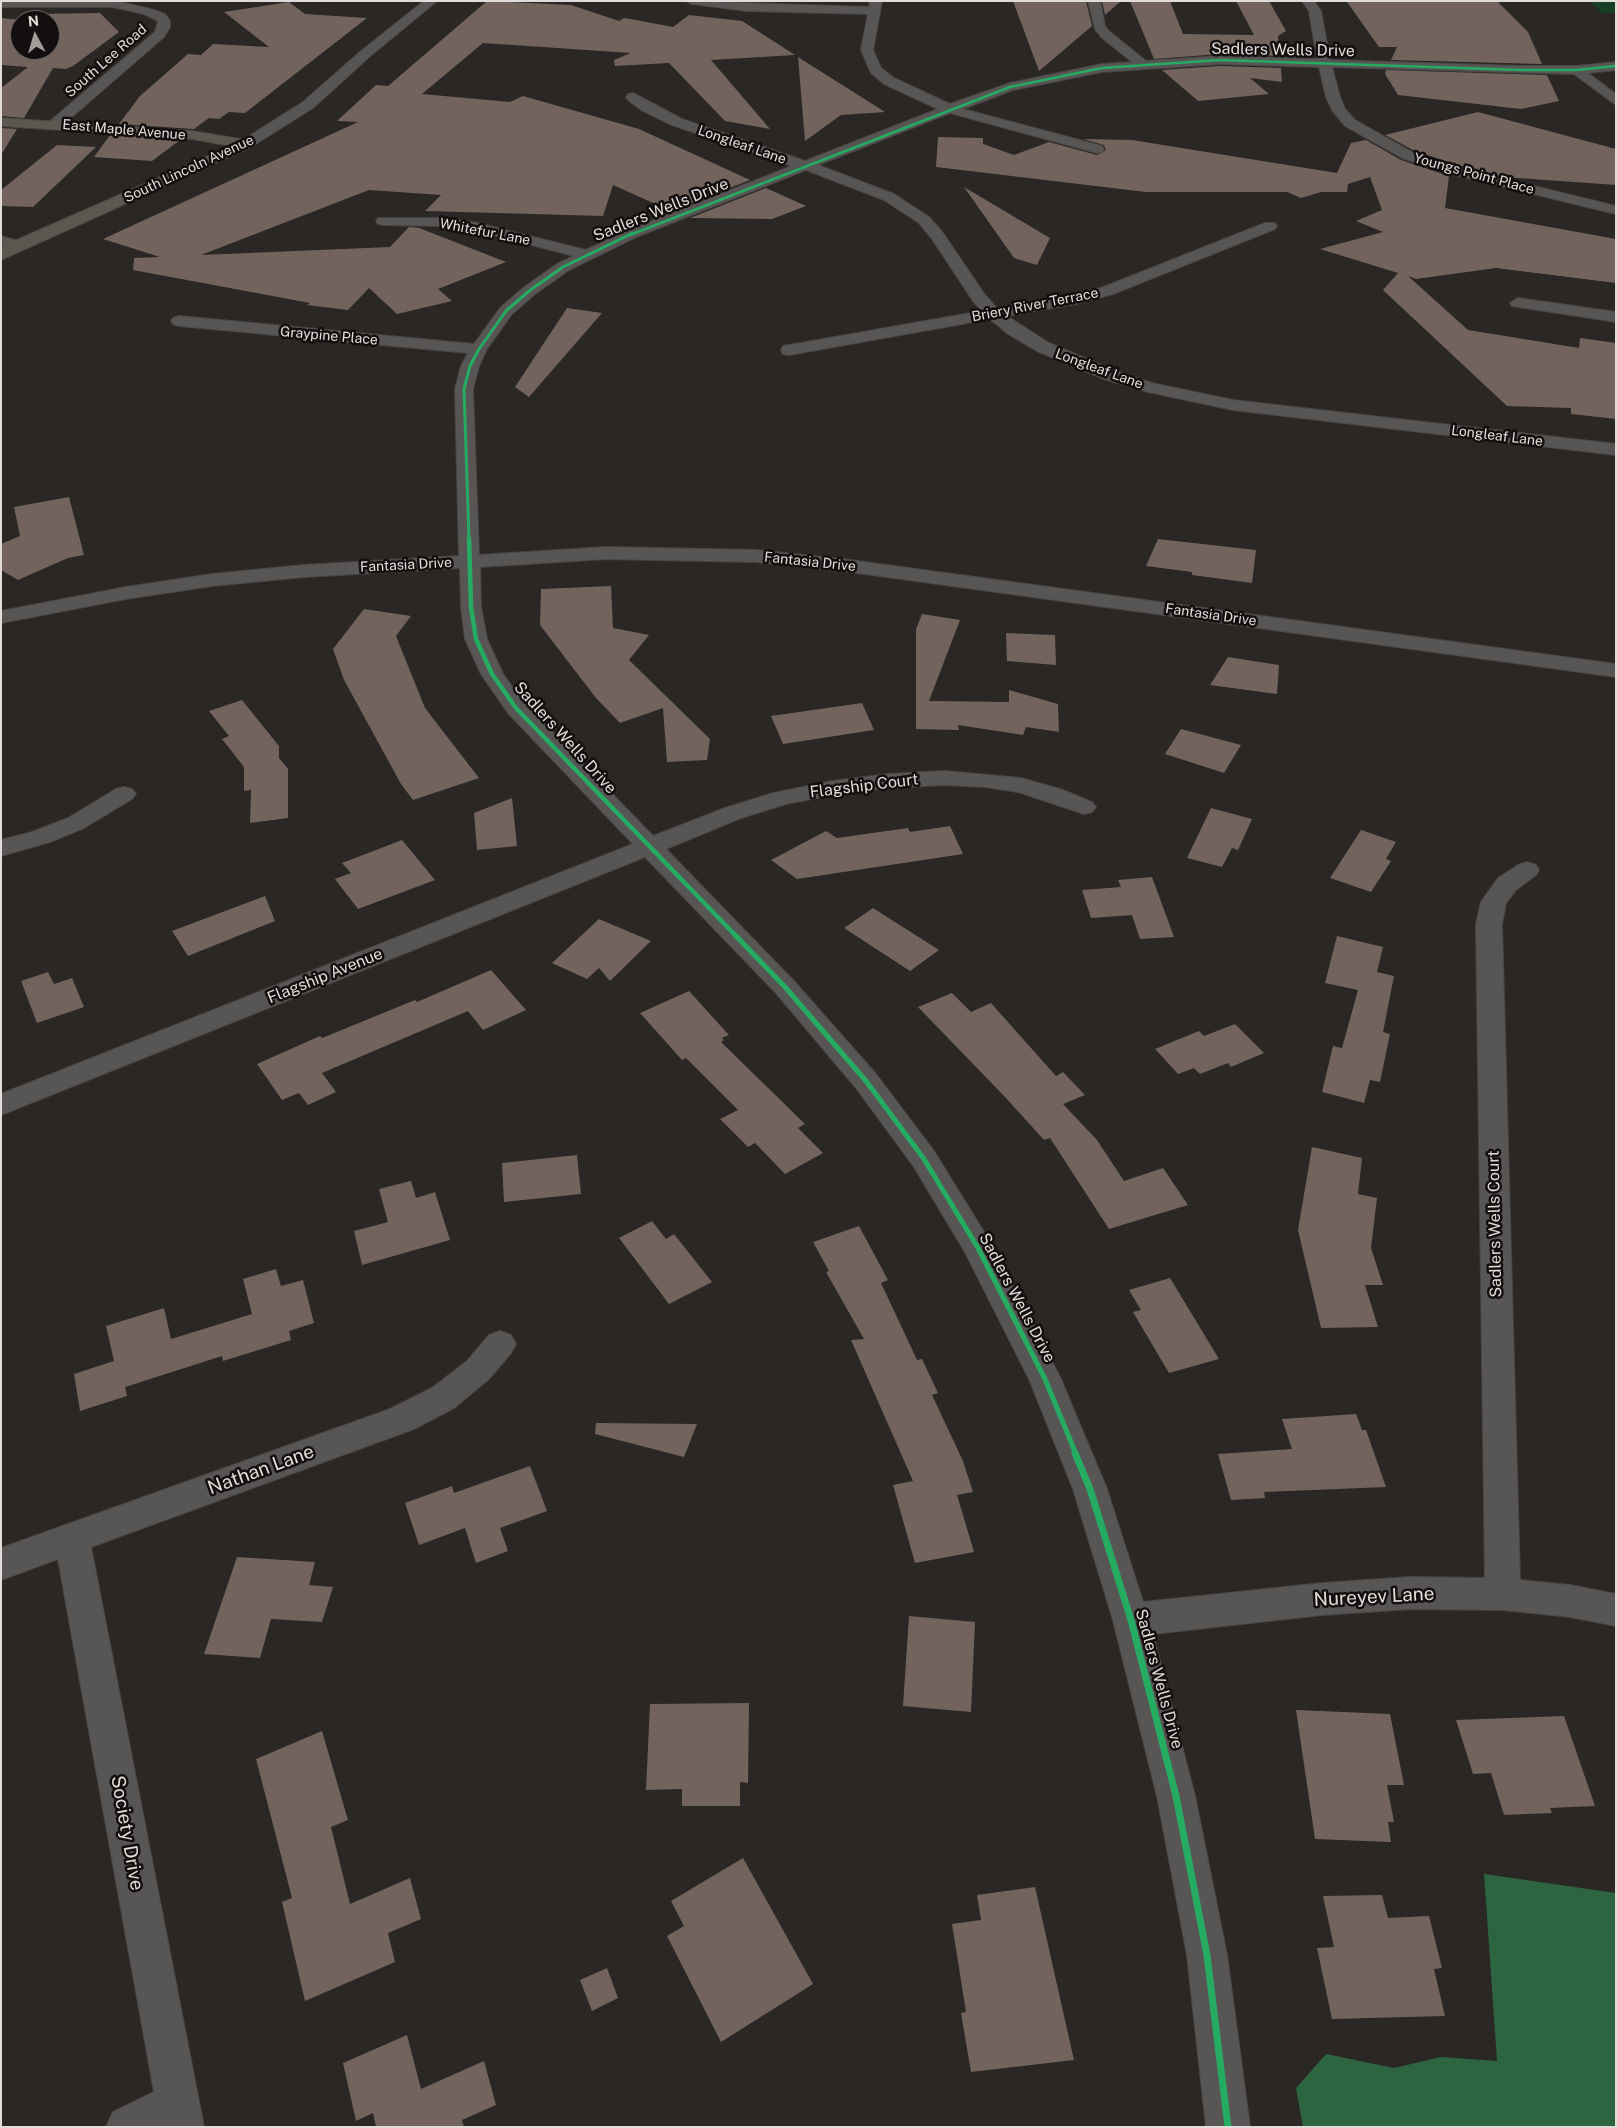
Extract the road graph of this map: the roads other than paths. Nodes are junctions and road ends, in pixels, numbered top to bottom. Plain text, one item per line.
1 (431, 1) edge
2 (692, 1) edge
3 (1094, 1) edge
4 (1308, 1) edge
5 (1, 4) edge
6 (875, 6) edge
7 (1324, 62) junction
8 (1142, 64) junction
9 (1616, 66) edge
10 (1577, 70) junction
11 (633, 97) dead end
12 (1616, 101) edge
13 (948, 109) junction
14 (1, 122) edge
15 (54, 124) junction
16 (246, 144) junction
17 (1096, 149) dead end
18 (803, 166) junction
19 (1616, 210) edge
20 (383, 220) dead end
21 (1270, 226) dead end
22 (1, 240) edge
23 (17, 245) junction
24 (585, 254) junction
25 (1, 255) edge
26 (1518, 303) dead end
27 (994, 314) junction
28 (1616, 317) edge
29 (179, 321) dead end
30 (479, 349) junction
31 (789, 350) dead end
32 (1616, 450) edge
33 (469, 561) junction
34 (1, 617) edge
35 (1616, 672) edge
36 (124, 794) dead end
37 (1084, 807) dead end
38 (648, 846) junction
39 (1, 848) edge
40 (1527, 870) dead end
41 (1, 1105) edge
42 (500, 1344) dead end
43 (72, 1538) junction
44 (1, 1564) edge
45 (1503, 1594) junction
46 (1616, 1610) edge
47 (1131, 1620) junction
48 (179, 2115) edge
49 (128, 2127) edge
50 (1228, 2127) edge

1 - 16 street, South Lincoln Avenue
2 - 6 street
3 - 8 street
4 - 7 street, Youngs Point Place
5 - 15 street, South Lee Road
6 - 13 street
7 - 8 street, Sadlers Wells Drive
7 - 10 street, Sadlers Wells Drive
7 - 19 street, Youngs Point Place
8 - 13 street, Sadlers Wells Drive
9 - 10 street, Sadlers Wells Drive
10 - 12 street
11 - 18 street, Longleaf Lane
13 - 17 street
13 - 18 street, Sadlers Wells Drive
14 - 15 main road, East Maple Avenue
15 - 16 main road, East Maple Avenue
16 - 23 main road, South Lincoln Avenue
18 - 24 street, Sadlers Wells Drive
18 - 27 street, Longleaf Lane
20 - 24 street, Whitefur Lane
21 - 27 street, Briery River Terrace
22 - 23 street
23 - 25 main road, South Lincoln Avenue
24 - 30 street, Sadlers Wells Drive
26 - 28 street
27 - 31 street, Briery River Terrace
27 - 32 street, Longleaf Lane
29 - 30 street, Graypine Place
30 - 33 street, Sadlers Wells Drive
33 - 34 street, Fantasia Drive
33 - 35 street, Fantasia Drive
33 - 38 street, Sadlers Wells Drive
36 - 39 street
37 - 38 street, Flagship Court
38 - 41 street, Flagship Avenue
38 - 47 street, Sadlers Wells Drive
40 - 45 street, Sadlers Wells Court
42 - 43 street, Nathan Lane
43 - 44 street, Nathan Lane
43 - 48 street, Society Drive
45 - 46 street, Nureyev Lane
45 - 47 street, Nureyev Lane
47 - 50 street, Sadlers Wells Drive
48 - 49 street

